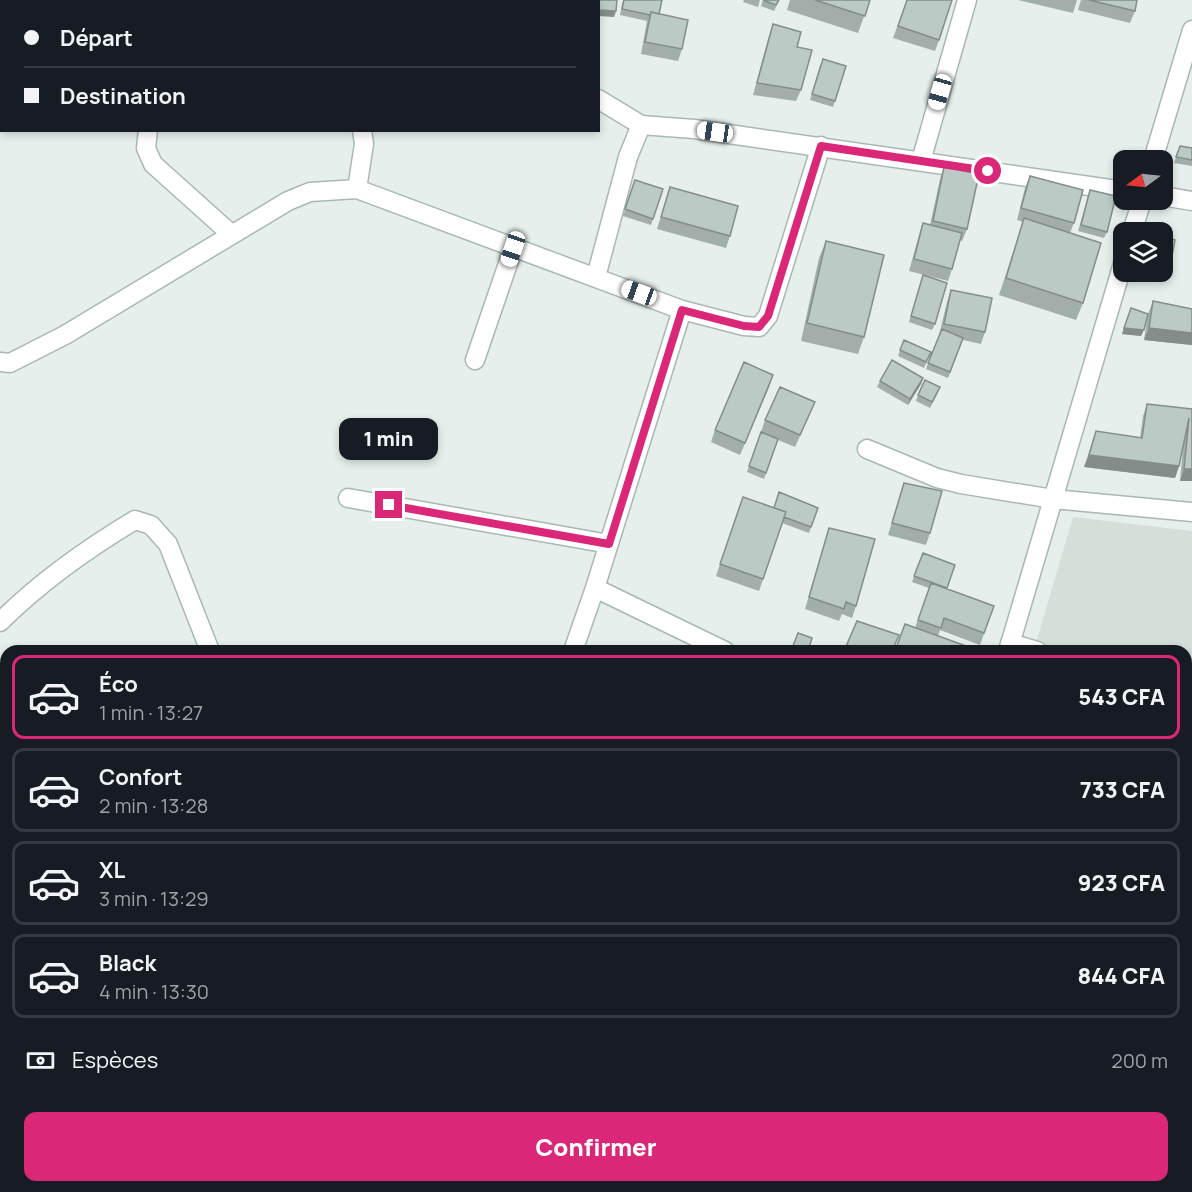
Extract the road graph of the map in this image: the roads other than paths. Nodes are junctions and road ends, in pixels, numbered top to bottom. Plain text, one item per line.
1 (967, 0) edge
2 (1192, 30) edge
3 (600, 100) edge
4 (641, 125) junction
5 (148, 132) edge
6 (362, 132) edge
7 (821, 146) junction
8 (1156, 150) edge
9 (921, 161) junction
10 (357, 189) junction
11 (1113, 189) edge
12 (1173, 198) edge
13 (1192, 201) edge
14 (231, 234) junction
15 (513, 249) junction
16 (596, 277) junction
17 (1118, 282) edge
18 (682, 310) junction
19 (475, 360) dead end
20 (0, 362) edge
21 (867, 449) dead end
22 (348, 498) dead end
23 (1053, 499) junction
24 (1192, 512) edge
25 (609, 544) junction
26 (595, 588) junction
27 (0, 622) edge
28 (208, 645) edge
29 (575, 645) edge
30 (713, 645) edge
31 (1010, 645) edge

1 - 9 street
2 - 8 street
3 - 4 street
4 - 7 street
4 - 16 street
5 - 14 street
6 - 10 street
7 - 9 street
7 - 18 street
9 - 11 street
10 - 14 street
10 - 15 street
12 - 13 street
14 - 20 street
15 - 16 street
15 - 19 street
16 - 18 street
17 - 23 street
18 - 25 street
21 - 23 street
22 - 25 street
23 - 24 street
23 - 31 street
25 - 26 street
26 - 29 street
26 - 30 street
27 - 28 street

